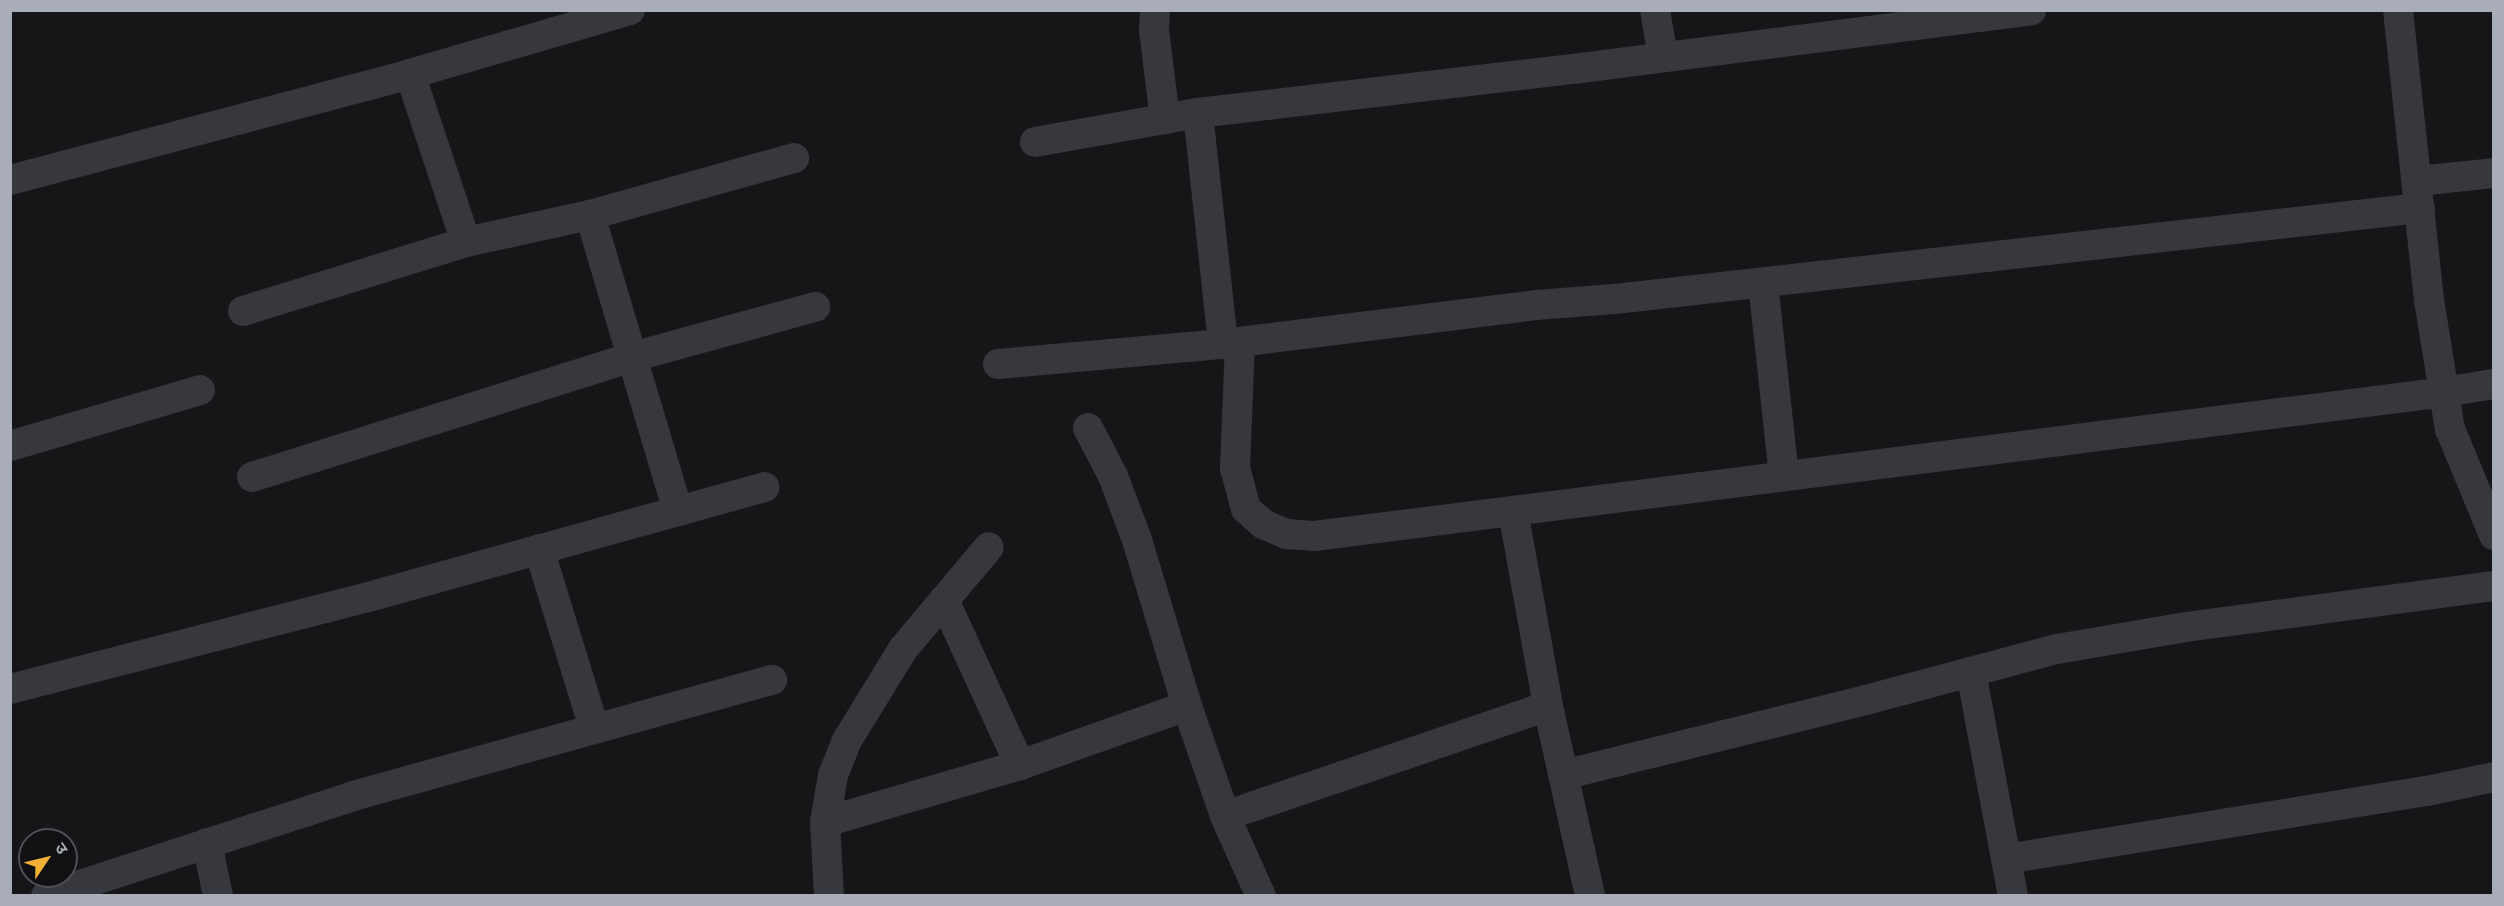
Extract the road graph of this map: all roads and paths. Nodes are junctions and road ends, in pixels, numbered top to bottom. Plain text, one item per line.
1 (630, 10) edge
2 (1155, 10) edge
3 (1655, 10) edge
4 (2031, 10) edge
5 (2398, 10) edge
6 (1663, 57) junction
7 (410, 74) junction
8 (1198, 113) junction
9 (1165, 119) junction
10 (1035, 142) dead end
11 (794, 158) dead end
12 (2493, 173) edge
13 (10, 180) edge
14 (2418, 194) junction
15 (590, 214) junction
16 (466, 242) junction
17 (1763, 283) junction
18 (814, 307) dead end
19 (243, 310) dead end
20 (1232, 343) junction
21 (632, 357) junction
22 (998, 364) dead end
23 (2493, 384) edge
24 (200, 390) dead end
25 (2444, 392) junction
26 (1088, 428) dead end
27 (10, 446) edge
28 (1784, 476) junction
29 (252, 477) dead end
30 (764, 487) dead end
31 (678, 511) junction
32 (1513, 511) junction
33 (2493, 535) edge
34 (989, 547) dead end
35 (539, 549) junction
36 (2493, 586) edge
37 (944, 600) junction
38 (1971, 672) junction
39 (772, 680) dead end
40 (10, 689) edge
41 (1187, 706) junction
42 (1548, 706) junction
43 (594, 728) junction
44 (1020, 765) junction
45 (1563, 775) junction
46 (2493, 777) edge
47 (1226, 816) junction
48 (825, 822) junction
49 (207, 843) junction
50 (2006, 859) junction
51 (46, 896) edge
52 (218, 896) edge
53 (830, 896) edge
54 (1261, 896) edge
55 (1590, 896) edge
56 (2013, 896) edge

1 - 7 street
2 - 9 street
3 - 6 street
4 - 6 street
5 - 14 street
6 - 8 street
7 - 13 street
7 - 16 street
8 - 9 street
8 - 20 street
9 - 10 street
11 - 15 street
12 - 14 street
14 - 17 street
14 - 25 street
15 - 16 street
15 - 21 street
16 - 19 street
17 - 20 street
17 - 28 street
18 - 21 street
20 - 22 street
20 - 32 street
21 - 29 street
21 - 31 street
23 - 25 street
24 - 27 street
25 - 28 street
25 - 33 street
26 - 41 street
28 - 32 street
30 - 31 street
31 - 35 street
32 - 42 street
34 - 37 street
35 - 40 street
35 - 43 street
36 - 38 street
37 - 44 street
37 - 48 street
38 - 45 street
38 - 50 street
39 - 43 street
41 - 44 street
41 - 47 street
42 - 45 street
42 - 47 street
43 - 49 street
44 - 48 street
45 - 55 street
46 - 50 street
47 - 54 street
48 - 53 street
49 - 51 street
49 - 52 street
50 - 56 street

